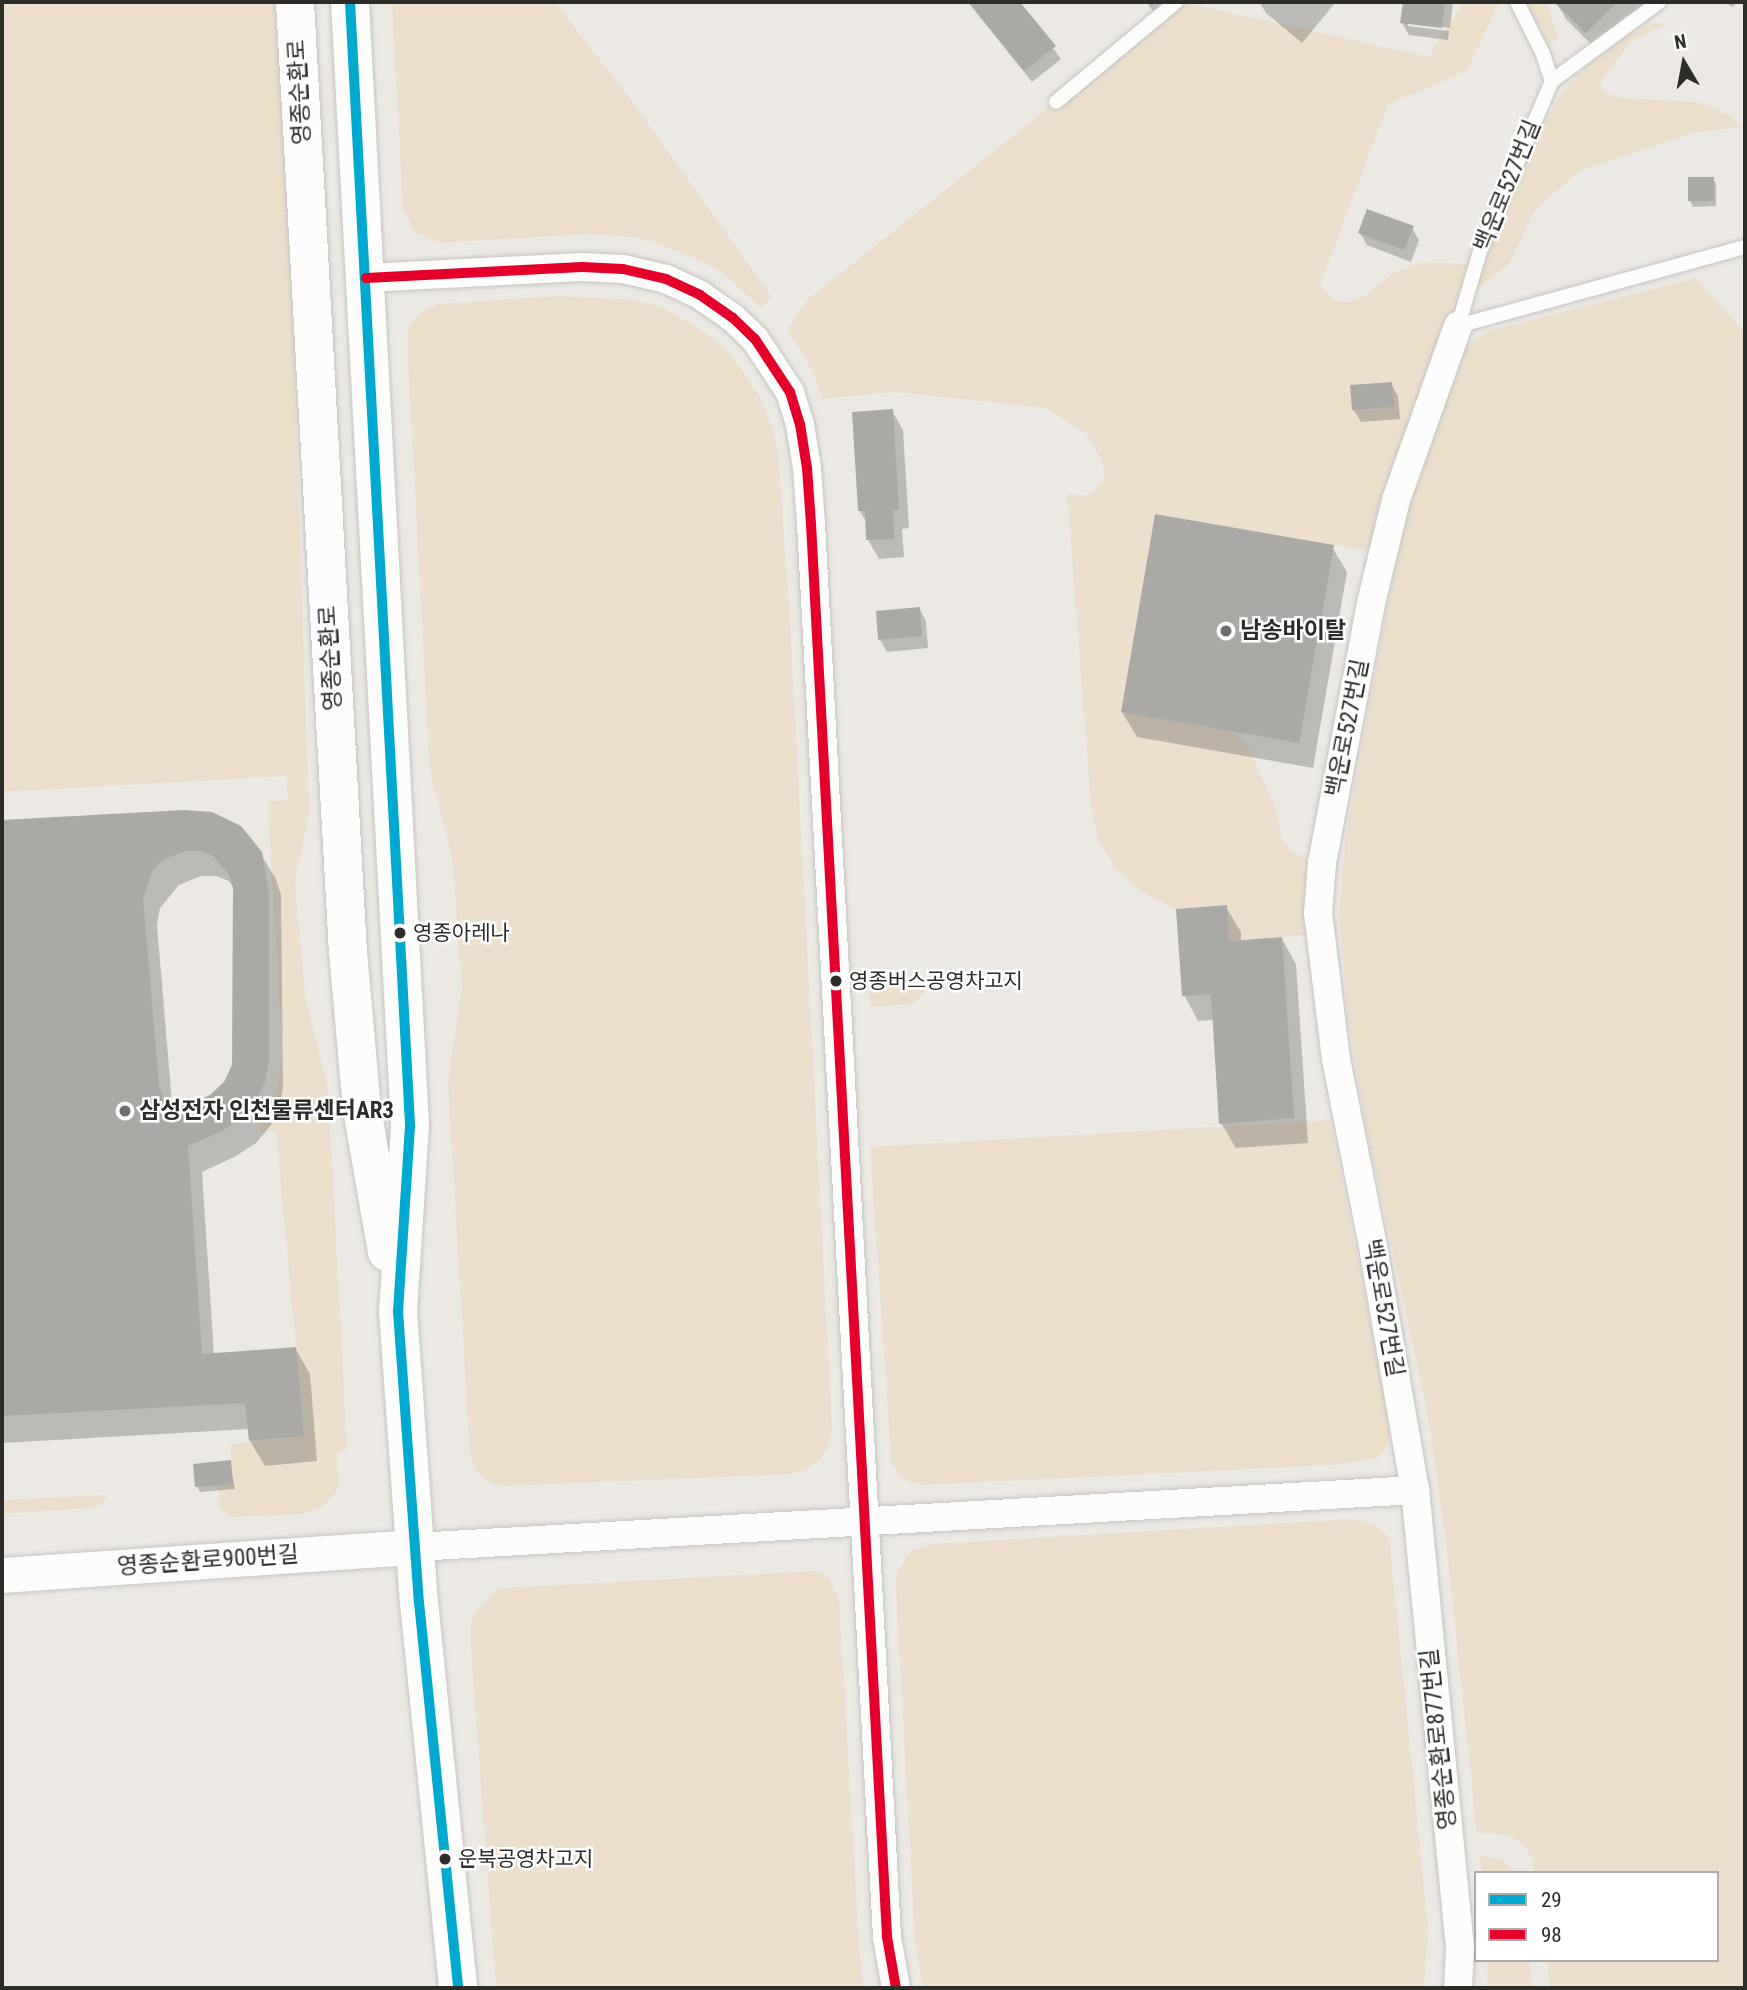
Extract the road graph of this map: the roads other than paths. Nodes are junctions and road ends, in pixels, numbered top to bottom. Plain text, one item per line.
1 (295, 2) edge
2 (350, 2) edge
3 (1176, 2) edge
4 (1517, 2) edge
5 (1659, 2) edge
6 (1552, 81) junction
7 (1056, 102) dead end
8 (1745, 247) edge
9 (366, 278) junction
10 (1458, 326) junction
11 (398, 1311) junction
12 (1415, 1490) junction
13 (864, 1520) junction
14 (415, 1546) junction
15 (2, 1575) edge
16 (458, 1988) edge
17 (896, 1988) edge
18 (1458, 1988) edge

1 - 11 main road, 영종순환로
2 - 9 main road, 영종순환로
3 - 7 lane
4 - 6 lane
5 - 6 lane
6 - 10 lane, 백운로527번길
8 - 10 lane
9 - 11 main road, 영종순환로
9 - 13 street
10 - 12 street, 백운로527번길
11 - 14 main road, 영종순환로
12 - 13 street
12 - 18 street, 영종순환로877번길
13 - 14 street
13 - 17 street
14 - 15 street, 영종순환로900번길
14 - 16 main road, 영종순환로

